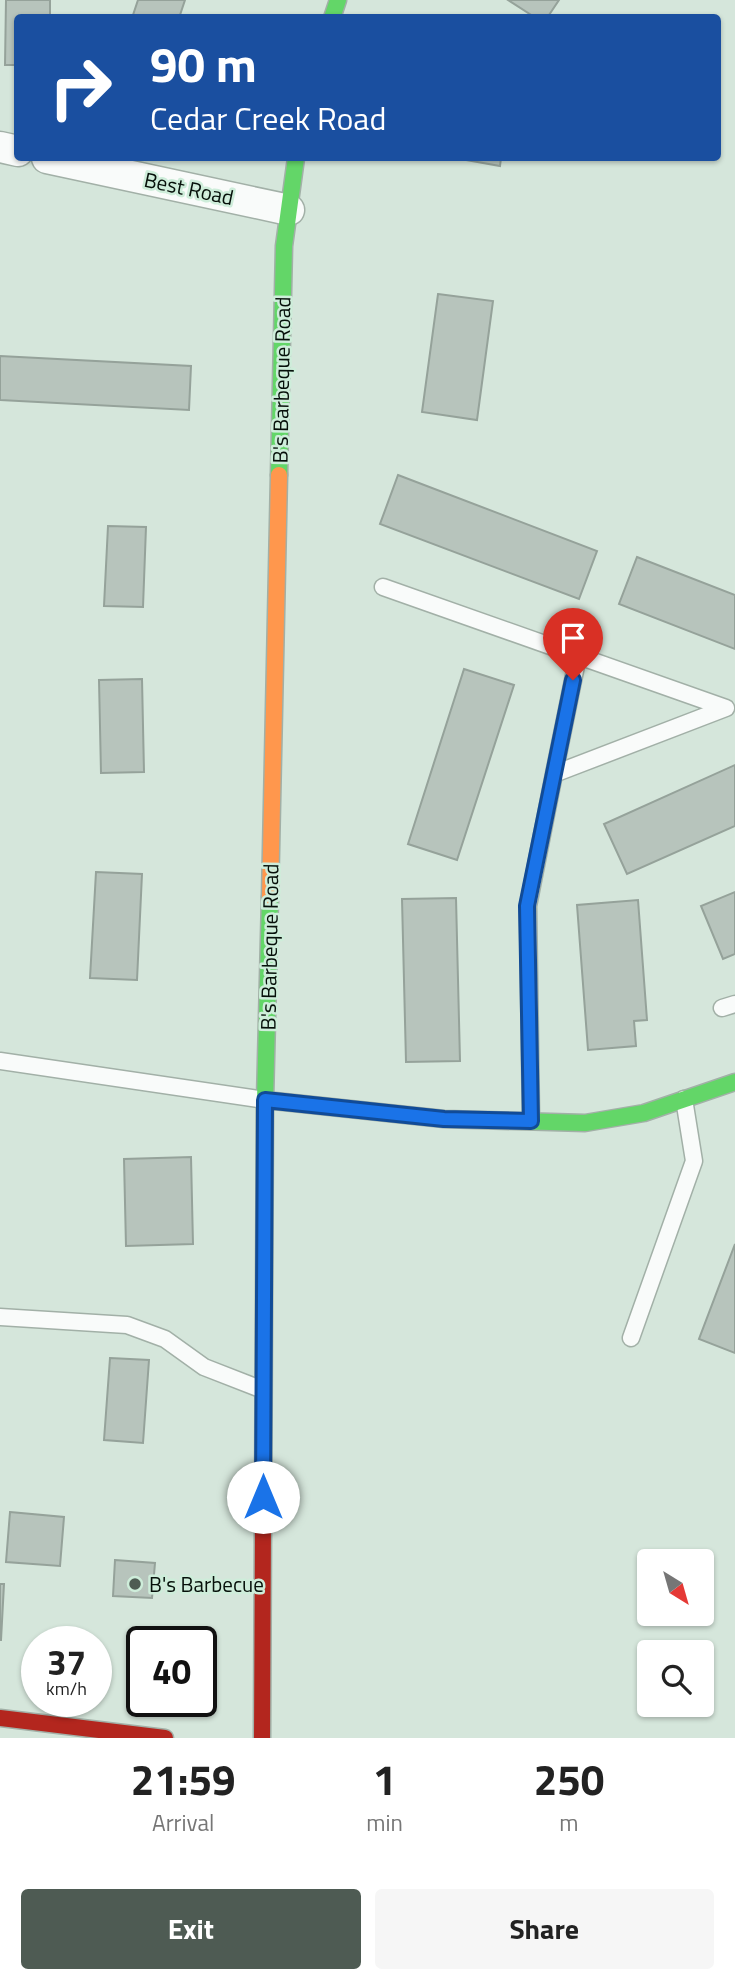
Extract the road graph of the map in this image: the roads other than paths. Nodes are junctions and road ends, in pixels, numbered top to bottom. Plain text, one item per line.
1 (61, 161) edge
2 (296, 161) edge
3 (289, 210) junction
4 (383, 587) dead end
5 (578, 656) junction
6 (554, 774) junction
7 (0, 1061) edge
8 (735, 1082) edge
9 (265, 1100) junction
10 (684, 1100) junction
11 (531, 1121) junction
12 (0, 1317) edge
13 (631, 1338) dead end
14 (264, 1390) junction
15 (0, 1718) edge
16 (165, 1738) edge
17 (262, 1738) edge

1 - 3 street, Best Road
2 - 3 street, B's Barbeque Road
3 - 9 street, B's Barbeque Road
4 - 5 lane
5 - 6 lane
5 - 6 lane
6 - 11 lane
7 - 9 lane
8 - 10 street
9 - 11 street
9 - 14 street, B's Barbeque Road
10 - 11 street
10 - 13 lane
12 - 14 lane
14 - 17 street, B's Barbeque Road
15 - 16 street

